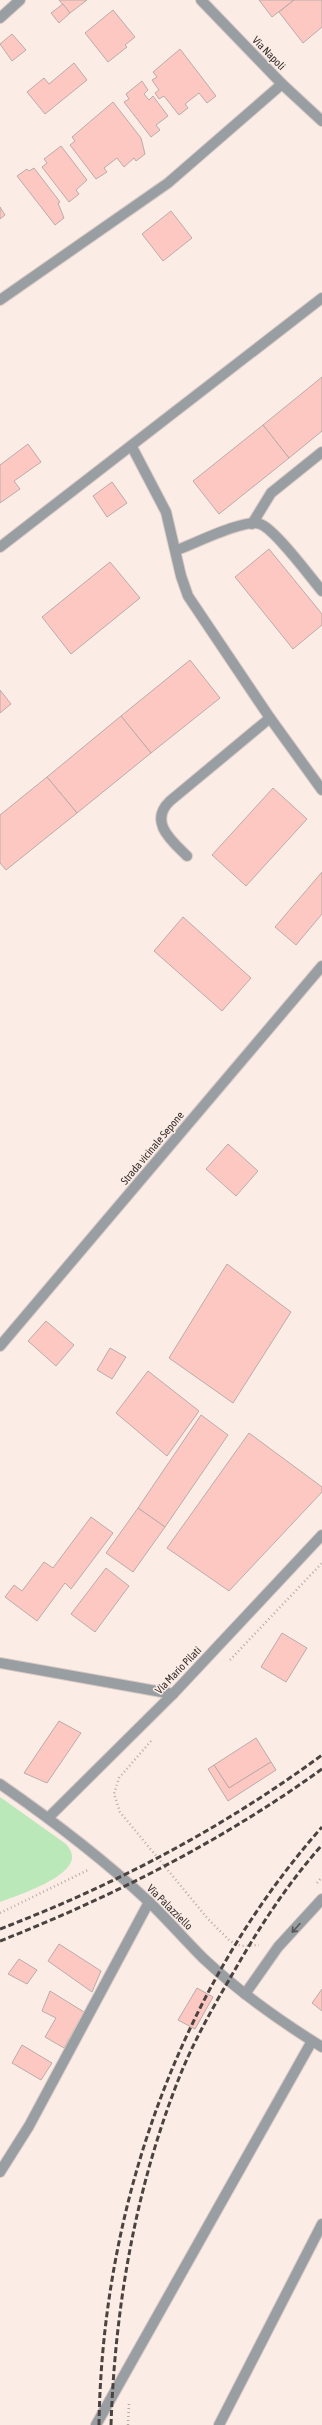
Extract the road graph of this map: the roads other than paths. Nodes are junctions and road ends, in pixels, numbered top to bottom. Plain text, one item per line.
1 (20, 0) edge
2 (201, 0) edge
3 (0, 18) edge
4 (282, 84) junction
5 (322, 121) edge
6 (322, 298) edge
7 (0, 300) edge
8 (132, 447) junction
9 (322, 452) edge
10 (252, 524) junction
11 (0, 547) edge
12 (176, 550) junction
13 (322, 591) edge
14 (270, 718) junction
15 (322, 790) edge
16 (187, 856) dead end
17 (322, 966) edge
18 (0, 1346) edge
19 (322, 1535) edge
20 (0, 1663) edge
21 (173, 1694) junction
22 (0, 1784) edge
23 (48, 1818) junction
24 (322, 1899) edge
25 (149, 1902) junction
26 (245, 1994) junction
27 (312, 2041) junction
28 (322, 2047) edge
29 (0, 2172) edge
30 (322, 2224) edge
31 (96, 2425) edge
32 (219, 2425) edge

1 - 3 street
2 - 4 street, Via Napoli
4 - 5 street, Via Napoli
4 - 7 street
6 - 8 street
8 - 11 street
8 - 12 street
9 - 10 street
10 - 12 street
10 - 13 street
12 - 14 street
14 - 15 street
14 - 16 street
17 - 18 street, Strada vicinale Sepone
19 - 21 street, Via Mario Pilati
20 - 21 street
21 - 23 street, Via Mario Pilati
22 - 23 street, Via Palazziello
23 - 25 street, Via Palazziello
24 -> 26 street
25 - 26 street, Via Palazziello
25 - 29 street
26 - 27 street, Via Palazziello
27 - 28 street, Via Palazziello
27 - 31 street
30 - 32 street

